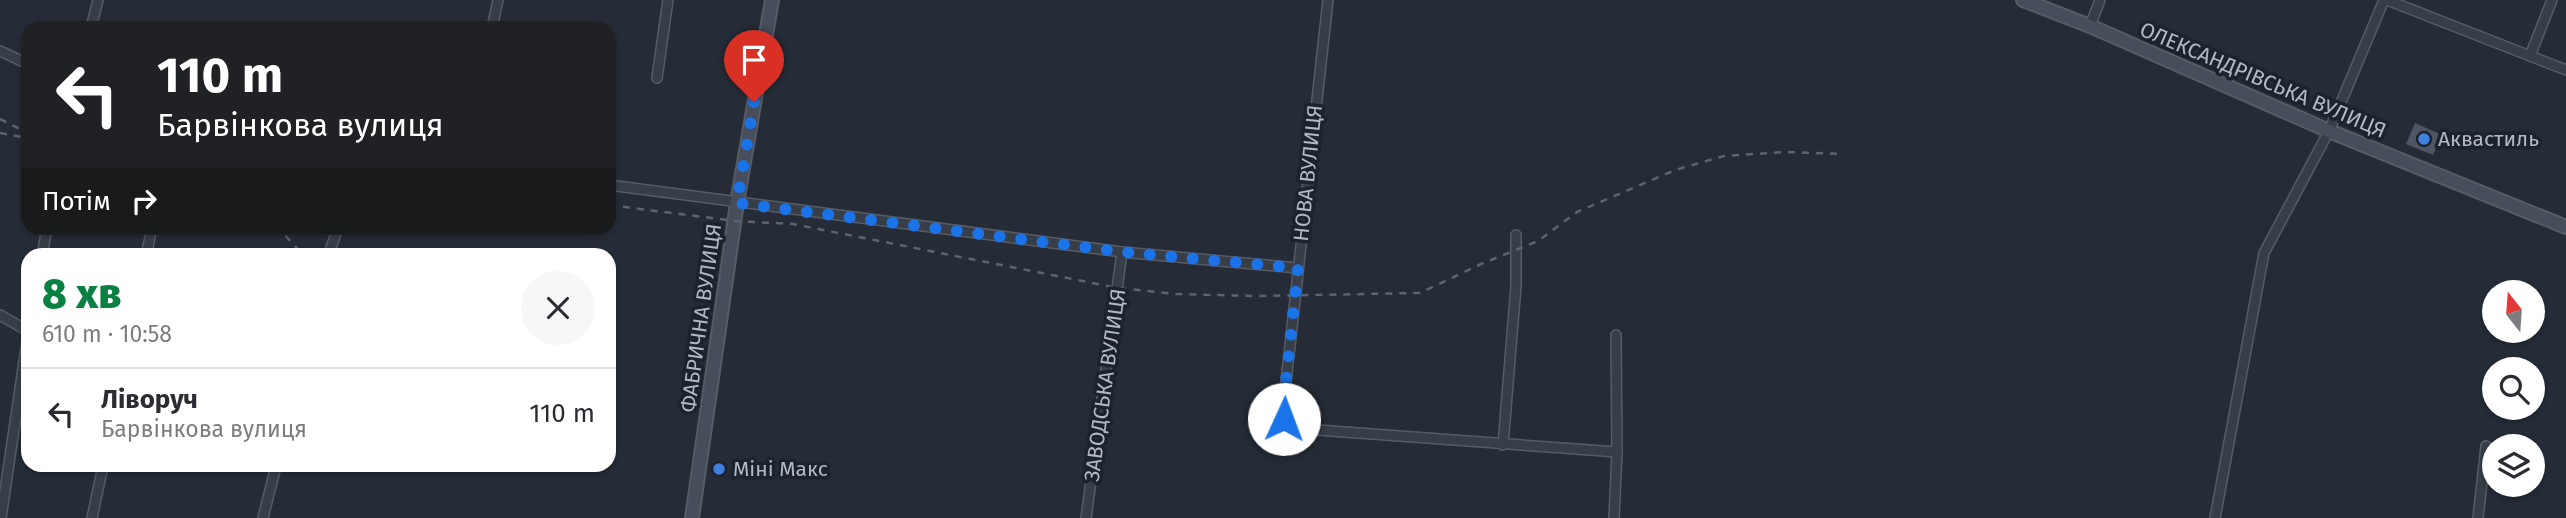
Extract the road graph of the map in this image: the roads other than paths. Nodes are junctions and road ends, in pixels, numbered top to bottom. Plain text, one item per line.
1 (98, 0) edge
2 (498, 0) edge
3 (668, 0) edge
4 (772, 0) edge
5 (1328, 0) edge
6 (2024, 0) edge
7 (2100, 0) edge
8 (2386, 0) edge
9 (2552, 0) edge
10 (2399, 1) edge
11 (93, 21) edge
12 (494, 21) edge
13 (2090, 26) junction
14 (0, 51) edge
15 (2529, 56) junction
16 (21, 61) edge
17 (2566, 70) edge
18 (657, 78) dead end
19 (2329, 131) junction
20 (616, 186) edge
21 (737, 203) junction
22 (2566, 228) edge
23 (1516, 235) dead end
24 (1122, 252) junction
25 (1298, 268) junction
26 (0, 315) edge
27 (21, 328) edge
28 (1616, 335) dead end
29 (21, 380) edge
30 (1503, 445) junction
31 (1617, 452) junction
32 (102, 472) edge
33 (274, 472) edge
34 (2482, 482) edge
35 (1, 518) edge
36 (92, 518) edge
37 (263, 518) edge
38 (692, 518) edge
39 (1086, 518) edge
40 (1614, 518) edge
41 (2215, 518) edge
42 (2478, 518) edge

1 - 11 street
2 - 12 street
3 - 18 street
4 - 21 main road, ФАБРИЧНА ВУЛИЦЯ
5 - 25 street, НОВА ВУЛИЦЯ
6 - 13 main road, ОЛЕКСАНДРІВСЬКА ВУЛИЦЯ
7 - 13 street
8 - 10 street
8 - 19 street
9 - 15 street
10 - 15 street
13 - 19 main road, ОЛЕКСАНДРІВСЬКА ВУЛИЦЯ
14 - 16 street
15 - 17 street
19 - 22 main road, ОЛЕКСАНДРІВСЬКА ВУЛИЦЯ
19 - 41 street
20 - 21 street
21 - 24 street
21 - 38 main road, ФАБРИЧНА ВУЛИЦЯ
23 - 30 street
24 - 25 street
24 - 39 street, ЗАВОДСЬКА ВУЛИЦЯ
25 - 30 street, НОВА ВУЛИЦЯ
26 - 27 street
28 - 31 street
29 - 35 street
30 - 31 street
31 - 40 street
32 - 36 street
33 - 37 street
34 - 42 street

